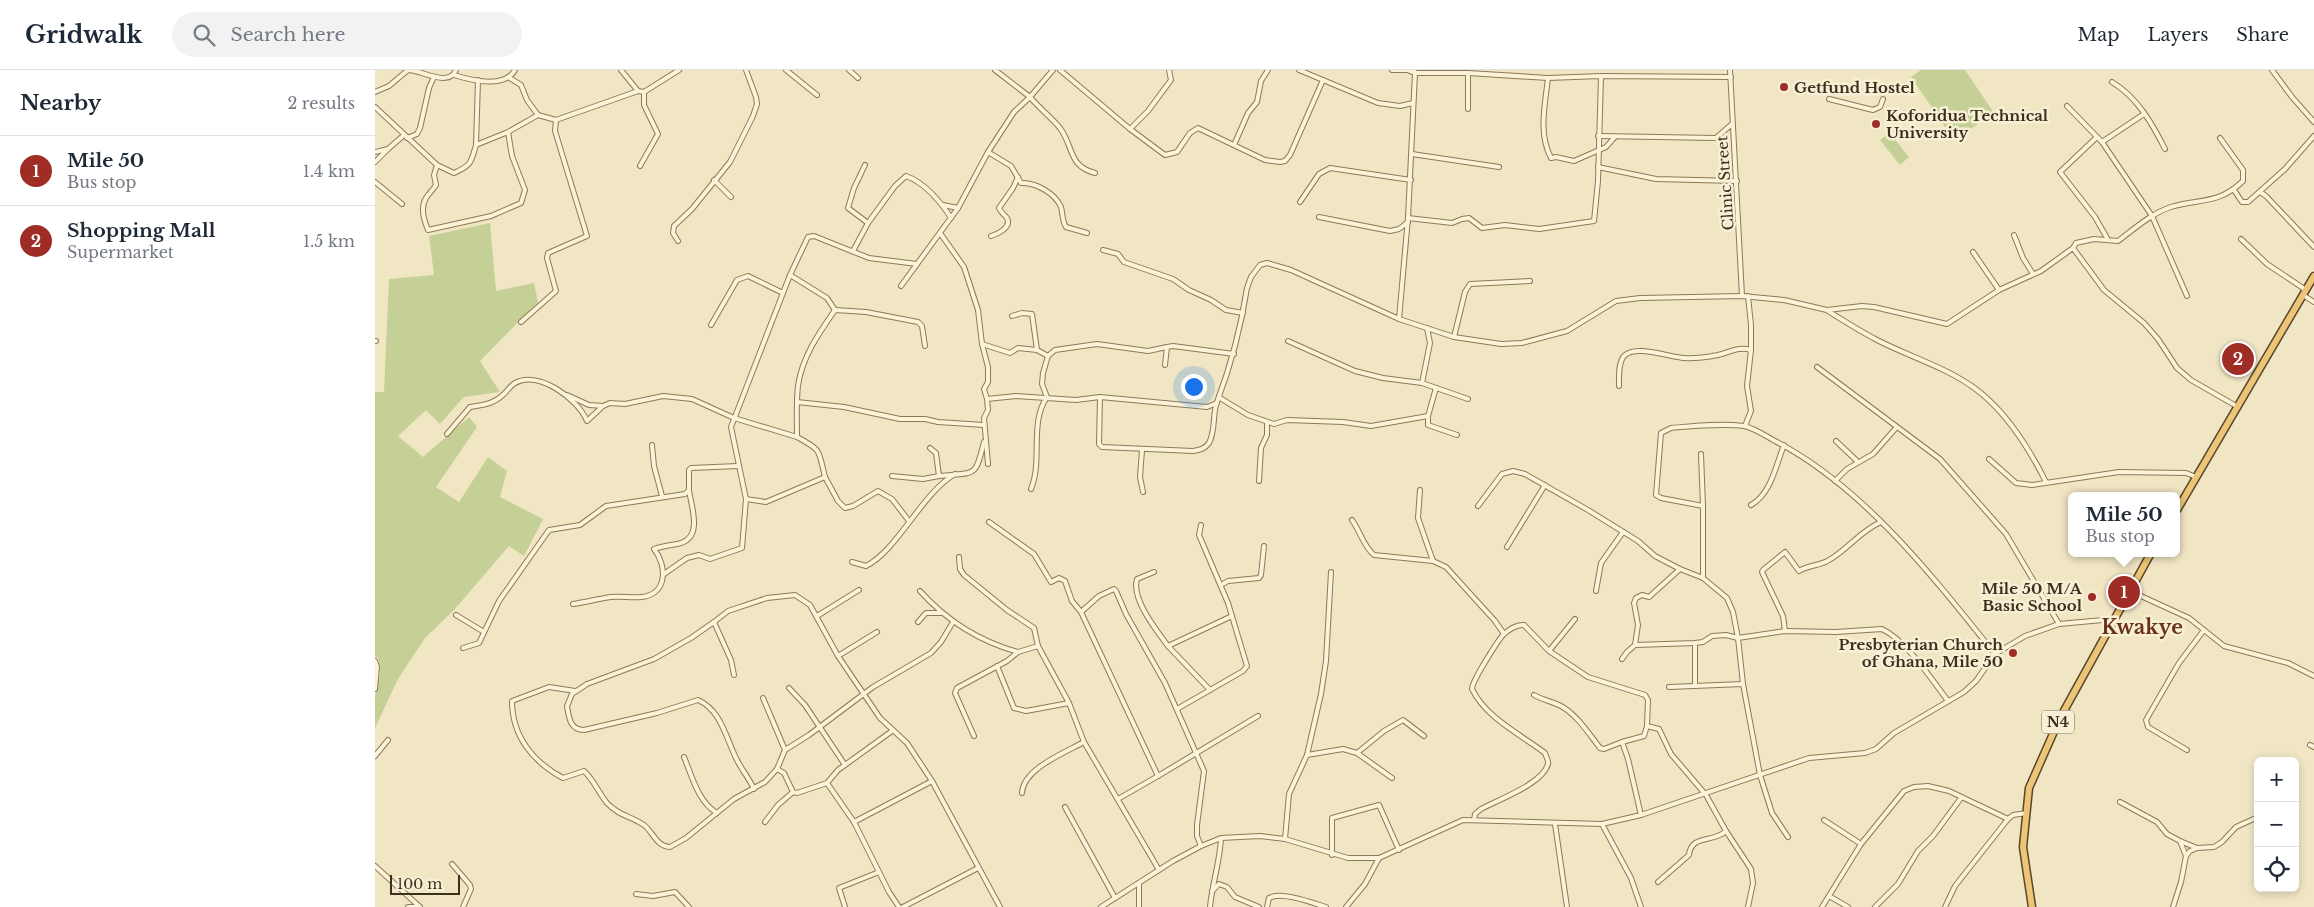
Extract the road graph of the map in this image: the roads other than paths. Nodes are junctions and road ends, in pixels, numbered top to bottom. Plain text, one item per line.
1 (515, 70) edge
2 (621, 70) edge
3 (679, 70) edge
4 (747, 70) edge
5 (786, 70) edge
6 (849, 70) edge
7 (995, 70) edge
8 (1053, 70) edge
9 (1060, 70) edge
10 (1169, 70) edge
11 (1268, 70) edge
12 (1299, 70) edge
13 (1392, 70) edge
14 (1730, 70) edge
15 (2272, 70) edge
16 (455, 72) edge
17 (1415, 72) edge
18 (1468, 73) junction
19 (1601, 76) junction
20 (435, 77) junction
21 (508, 77) junction
22 (1731, 77) junction
23 (857, 78) dead end
24 (1548, 78) junction
25 (478, 80) junction
26 (1323, 80) junction
27 (2112, 82) dead end
28 (638, 91) junction
29 (375, 92) edge
30 (644, 92) junction
31 (817, 95) dead end
32 (1030, 97) junction
33 (1829, 99) dead end
34 (1883, 99) dead end
35 (1413, 102) junction
36 (2067, 106) dead end
37 (375, 107) edge
38 (1468, 109) dead end
39 (2144, 114) junction
40 (538, 115) junction
41 (555, 120) junction
42 (2314, 122) edge
43 (1732, 124) junction
44 (1130, 129) junction
45 (508, 132) junction
46 (405, 136) junction
47 (1598, 136) junction
48 (2097, 136) junction
49 (2314, 136) edge
50 (1614, 138) junction
51 (2220, 138) dead end
52 (2102, 142) junction
53 (476, 144) junction
54 (1234, 145) junction
55 (388, 149) junction
56 (1598, 149) junction
57 (2165, 149) dead end
58 (375, 152) edge
59 (988, 152) junction
60 (1412, 154) junction
61 (375, 162) edge
62 (437, 165) junction
63 (640, 166) dead end
64 (865, 166) dead end
65 (1499, 167) dead end
66 (1599, 167) junction
67 (1095, 173) dead end
68 (1018, 177) junction
69 (714, 180) junction
70 (1411, 180) junction
71 (1737, 181) junction
72 (375, 182) edge
73 (2234, 190) junction
74 (2259, 192) junction
75 (731, 197) dead end
76 (1300, 202) dead end
77 (402, 204) dead end
78 (943, 205) junction
79 (958, 208) junction
80 (2152, 216) junction
81 (1319, 217) dead end
82 (951, 218) junction
83 (1408, 220) junction
84 (868, 223) junction
85 (1087, 233) dead end
86 (940, 234) junction
87 (2014, 235) dead end
88 (991, 236) dead end
89 (2107, 238) junction
90 (2241, 239) dead end
91 (678, 241) dead end
92 (2314, 247) edge
93 (2073, 248) junction
94 (1103, 250) dead end
95 (853, 251) junction
96 (1973, 252) dead end
97 (917, 264) junction
98 (2033, 274) junction
99 (790, 275) junction
100 (2314, 276) edge
101 (1529, 281) dead end
102 (901, 286) dead end
103 (1999, 290) junction
104 (783, 293) junction
105 (2304, 293) junction
106 (1742, 296) junction
107 (1747, 296) junction
108 (2187, 296) dead end
109 (2314, 302) edge
110 (835, 310) junction
111 (1827, 310) junction
112 (1243, 313) junction
113 (1012, 316) dead end
114 (1399, 319) junction
115 (521, 322) dead end
116 (711, 326) dead end
117 (1427, 328) junction
118 (1454, 337) junction
119 (1288, 341) dead end
120 (982, 344) junction
121 (925, 346) dead end
122 (1167, 347) junction
123 (1037, 350) junction
124 (1751, 350) junction
125 (1234, 354) junction
126 (1048, 356) junction
127 (1165, 365) dead end
128 (1817, 367) dead end
129 (1422, 383) junction
130 (1619, 386) dead end
131 (1436, 388) junction
132 (566, 395) junction
133 (1047, 397) junction
134 (1100, 397) junction
135 (1220, 398) junction
136 (1468, 399) dead end
137 (987, 400) junction
138 (797, 402) junction
139 (1217, 403) junction
140 (603, 406) junction
141 (2238, 407) junction
142 (1428, 416) junction
143 (734, 418) junction
144 (1267, 423) junction
145 (984, 426) junction
146 (1745, 426) junction
147 (1896, 428) junction
148 (447, 434) dead end
149 (1457, 435) dead end
150 (797, 437) junction
151 (985, 438) junction
152 (1837, 440) dead end
153 (652, 446) dead end
154 (1784, 446) junction
155 (930, 448) dead end
156 (1142, 450) junction
157 (1701, 454) dead end
158 (1989, 459) dead end
159 (1857, 461) junction
160 (988, 464) dead end
161 (738, 466) junction
162 (955, 474) junction
163 (892, 476) dead end
164 (939, 476) junction
165 (825, 477) junction
166 (2196, 477) junction
167 (1259, 481) dead end
168 (1835, 481) junction
169 (2046, 482) junction
170 (1545, 485) junction
171 (1031, 489) dead end
172 (689, 490) junction
173 (1420, 490) dead end
174 (1143, 492) dead end
175 (662, 496) junction
176 (746, 498) junction
177 (1751, 505) dead end
178 (2180, 505) edge
179 (1478, 506) dead end
180 (1703, 506) junction
181 (1352, 520) dead end
182 (909, 521) junction
183 (989, 522) dead end
184 (1881, 522) junction
185 (1201, 525) dead end
186 (1623, 532) junction
187 (1264, 546) dead end
188 (1507, 547) dead end
189 (959, 557) dead end
190 (2149, 557) edge
191 (1433, 561) junction
192 (852, 562) dead end
193 (1679, 569) junction
194 (1154, 572) dead end
195 (1331, 572) dead end
196 (664, 574) junction
197 (1703, 578) junction
198 (1221, 585) junction
199 (859, 590) dead end
200 (920, 591) dead end
201 (1596, 591) dead end
202 (2130, 591) junction
203 (573, 604) dead end
204 (1081, 612) junction
205 (941, 614) junction
206 (456, 615) dead end
207 (817, 616) junction
208 (1232, 616) junction
209 (1575, 619) dead end
210 (2114, 619) junction
211 (714, 622) junction
212 (918, 622) dead end
213 (953, 622) junction
214 (2059, 624) junction
215 (2204, 630) junction
216 (1785, 631) junction
217 (484, 632) junction
218 (877, 632) dead end
219 (1504, 634) junction
220 (1738, 638) junction
221 (1695, 643) junction
222 (1038, 646) junction
223 (1168, 646) junction
224 (1635, 646) junction
225 (463, 648) dead end
226 (1549, 651) junction
227 (1018, 652) junction
228 (1995, 654) junction
229 (838, 656) junction
230 (1623, 659) dead end
231 (375, 661) edge
232 (997, 666) junction
233 (734, 675) dead end
234 (2314, 676) edge
235 (1743, 684) junction
236 (1695, 685) junction
237 (1669, 687) dead end
238 (789, 688) dead end
239 (375, 689) edge
240 (1209, 690) junction
241 (575, 692) junction
242 (865, 694) junction
243 (1534, 695) dead end
244 (763, 698) dead end
245 (1948, 701) junction
246 (1069, 703) junction
247 (1177, 709) junction
248 (1257, 716) dead end
249 (1647, 726) junction
250 (820, 727) junction
251 (892, 731) junction
252 (974, 736) dead end
253 (1424, 736) dead end
254 (388, 740) dead end
255 (1084, 742) junction
256 (1621, 742) junction
257 (785, 750) junction
258 (2187, 750) dead end
259 (1195, 753) junction
260 (1357, 753) junction
261 (1307, 755) junction
262 (375, 756) edge
263 (684, 757) dead end
264 (845, 765) junction
265 (777, 769) junction
266 (1760, 775) junction
267 (1158, 776) junction
268 (1392, 778) dead end
269 (932, 781) junction
270 (827, 783) junction
271 (754, 789) junction
272 (793, 792) junction
273 (1022, 793) dead end
274 (1706, 795) junction
275 (1961, 798) junction
276 (1118, 800) junction
277 (2120, 802) dead end
278 (1065, 807) dead end
279 (717, 813) junction
280 (2027, 813) junction
281 (1641, 816) junction
282 (2008, 819) junction
283 (2254, 819) edge
284 (1474, 820) junction
285 (1824, 820) dead end
286 (765, 822) dead end
287 (854, 822) junction
288 (1555, 824) junction
289 (1602, 824) junction
290 (1726, 831) junction
291 (1788, 837) dead end
292 (1221, 838) junction
293 (1285, 839) junction
294 (2180, 842) junction
295 (1861, 844) junction
296 (1201, 846) junction
297 (2197, 848) junction
298 (1399, 850) junction
299 (1332, 855) junction
300 (2186, 856) junction
301 (1379, 858) junction
302 (452, 864) dead end
303 (375, 866) edge
304 (978, 868) junction
305 (1159, 870) junction
306 (879, 872) junction
307 (1659, 882) dead end
308 (1139, 883) junction
309 (1212, 891) junction
310 (636, 894) dead end
311 (1829, 896) junction
312 (1115, 898) junction
313 (1641, 906) edge
314 (408, 907) edge
315 (419, 907) edge
316 (463, 907) edge
317 (689, 907) edge
318 (845, 907) edge
319 (901, 907) edge
320 (1000, 907) edge
321 (1101, 907) edge
322 (1139, 907) edge
323 (1210, 907) edge
324 (1259, 907) edge
325 (1267, 907) edge
326 (1327, 907) edge
327 (1346, 907) edge
328 (1567, 907) edge
329 (1748, 907) edge
330 (1822, 907) edge
331 (1848, 907) edge
332 (1875, 907) edge
333 (1945, 907) edge
334 (2032, 907) edge
335 (2173, 907) edge

1 - 21 street
2 - 28 street
3 - 30 street
4 - 69 street
5 - 31 street
6 - 23 street
7 - 32 street
8 - 32 street
9 - 44 street
10 - 44 street
11 - 54 street
12 - 26 street
13 - 17 street
14 - 22 street, Clinic Street
15 - 42 street
16 - 20 street
16 - 25 street
17 - 18 street
17 - 35 street
18 - 24 street
18 - 38 street
19 - 22 street
19 - 24 street
19 - 47 street
20 - 29 street
20 - 46 street
21 - 25 street
21 - 40 street
22 - 43 street, Clinic Street
24 - 56 street
25 - 53 street
26 - 35 street
26 - 54 street
27 - 39 street
28 - 30 street
28 - 41 street
30 - 63 street
32 - 59 street
32 - 67 street
33 - 34 street
35 - 60 street
36 - 48 street
37 - 46 street
39 - 52 street
39 - 57 street
40 - 41 street
40 - 45 street
41 - 115 street
43 - 50 street
43 - 71 street, Clinic Street
44 - 54 street
45 - 53 street
45 - 62 street
46 - 55 street
46 - 62 street
47 - 50 street
47 - 56 street
48 - 52 street
48 - 89 street
49 - 74 street
50 - 56 street
51 - 73 street
52 - 80 street
53 - 62 street
55 - 58 street
55 - 61 street
56 - 66 street
59 - 68 street
59 - 79 street
60 - 65 street
60 - 70 street
64 - 84 street
66 - 71 street
66 - 83 street
68 - 85 street
68 - 88 street
69 - 75 street
69 - 91 street
70 - 76 street
70 - 83 street
71 - 106 street, Clinic Street
72 - 77 street
73 - 74 street
73 - 80 street
74 - 92 street
78 - 79 street
78 - 82 street
78 - 84 street
79 - 82 street
80 - 89 street
80 - 108 street
81 - 83 street
82 - 86 street
83 - 114 street
84 - 95 street
86 - 97 street
86 - 120 street
87 - 98 street
89 - 93 street
90 - 105 street
93 - 98 street
93 - 141 street
94 - 112 street
95 - 97 street
95 - 99 street
96 - 103 street
97 - 102 street
98 - 103 street
99 - 104 street
99 - 110 street
100 - 105 highway
101 - 118 street
103 - 111 street
104 - 116 street
104 - 143 street
105 - 109 street
105 - 141 highway
106 - 107 street
106 - 118 street
107 - 111 street
107 - 124 street
110 - 121 street
110 - 138 street
111 - 169 street
112 - 114 street
112 - 125 street
113 - 123 street
114 - 117 street
117 - 118 street
117 - 129 street
119 - 129 street
120 - 123 street
120 - 137 street
122 - 125 street
122 - 126 street
122 - 127 street
123 - 126 street
124 - 130 street
124 - 146 street
125 - 135 street
126 - 133 street
128 - 147 street
129 - 131 street
131 - 136 street
131 - 142 street
132 - 140 street
132 - 140 street
132 - 148 street
133 - 134 street
133 - 137 street
133 - 171 street
134 - 139 street
134 - 156 street
135 - 139 street
135 - 144 street
137 - 145 street
138 - 145 street
138 - 150 street
139 - 156 street
140 - 143 street
141 - 166 highway
142 - 144 street
142 - 149 street
143 - 150 street
143 - 161 street
144 - 167 street
145 - 151 street
146 - 154 street
146 - 180 street
147 - 159 street
147 - 214 street
150 - 165 street
151 - 160 street
151 - 162 street
152 - 159 street
153 - 175 street
154 - 168 street
154 - 177 street
155 - 164 street
156 - 174 street
157 - 180 street
158 - 169 street
159 - 168 street
161 - 172 street
161 - 176 street
162 - 164 street
162 - 182 street
163 - 164 street
165 - 176 street
165 - 182 street
166 - 169 street
166 - 178 highway
168 - 184 street
170 - 179 street
170 - 186 street
170 - 188 street
172 - 175 street
172 - 196 street
173 - 191 street
175 - 217 street
176 - 196 street
180 - 197 street
181 - 191 street
182 - 192 street
183 - 204 street
184 - 216 street
184 - 228 street
185 - 198 street
186 - 193 street
186 - 201 street
187 - 198 street
189 - 222 street
190 - 202 highway, N4
191 - 219 street
193 - 197 street
193 - 224 street
194 - 223 street
195 - 261 street
196 - 203 street
197 - 220 street
198 - 208 street
199 - 207 street
200 - 205 street
202 - 210 highway, N4
202 - 215 street
204 - 247 street
204 - 267 street
205 - 212 street
205 - 213 street
206 - 217 street
207 - 211 street
207 - 229 street
208 - 223 street
208 - 240 street
209 - 226 street
210 - 214 street
210 - 280 highway, N4
211 - 233 street
211 - 241 street
213 - 227 street
213 - 242 street
214 - 228 street
215 - 234 street
215 - 258 street
216 - 220 street
216 - 245 street
217 - 225 street
218 - 229 street
219 - 226 street
219 - 284 street
220 - 221 street
220 - 235 street
221 - 224 street
221 - 236 street
222 - 227 street
222 - 246 street
223 - 240 street
224 - 230 street
226 - 249 street
227 - 232 street
228 - 245 street
229 - 242 street
231 - 239 street
232 - 246 street
232 - 252 street
235 - 236 street
235 - 266 street
236 - 237 street
238 - 250 street
240 - 247 street
241 - 271 street
241 - 279 street
242 - 250 street
242 - 251 street
243 - 256 street
244 - 257 street
245 - 266 street
246 - 255 street
247 - 259 street
248 - 259 street
249 - 256 street
249 - 274 street
250 - 257 street
250 - 264 street
251 - 264 street
251 - 269 street
253 - 260 street
254 - 262 street
255 - 273 street
255 - 276 street
256 - 281 street
257 - 265 street
259 - 267 street
259 - 296 street
260 - 261 street
260 - 268 street
261 - 293 street
263 - 279 street
264 - 270 street
265 - 271 street
265 - 272 street
266 - 274 street
266 - 291 street
267 - 276 street
269 - 287 street
269 - 304 street
270 - 272 street
270 - 287 street
271 - 279 street
272 - 286 street
274 - 281 street
274 - 290 street
275 - 282 street
275 - 295 street
275 - 332 street
276 - 305 street
277 - 294 street
278 - 312 street
280 - 282 street
280 - 334 highway, N4
281 - 289 street
282 - 333 street
283 - 297 street
284 - 288 street
284 - 298 street
285 - 295 street
287 - 306 street
288 - 289 street
288 - 328 street
289 - 313 street
290 - 307 street
290 - 329 street
292 - 293 street
292 - 296 street
292 - 309 street
293 - 299 street
294 - 297 street
294 - 300 street
295 - 311 street
296 - 305 street
297 - 300 street
298 - 299 street
298 - 301 street
299 - 301 street
300 - 335 street
301 - 327 street
302 - 316 street
303 - 315 street
304 - 319 street
304 - 320 street
305 - 308 street
306 - 318 street
306 - 319 street
308 - 312 street
308 - 322 street
309 - 323 street
309 - 324 street
310 - 317 street
311 - 330 street
311 - 331 street
312 - 321 street
314 - 315 street
325 - 326 street

